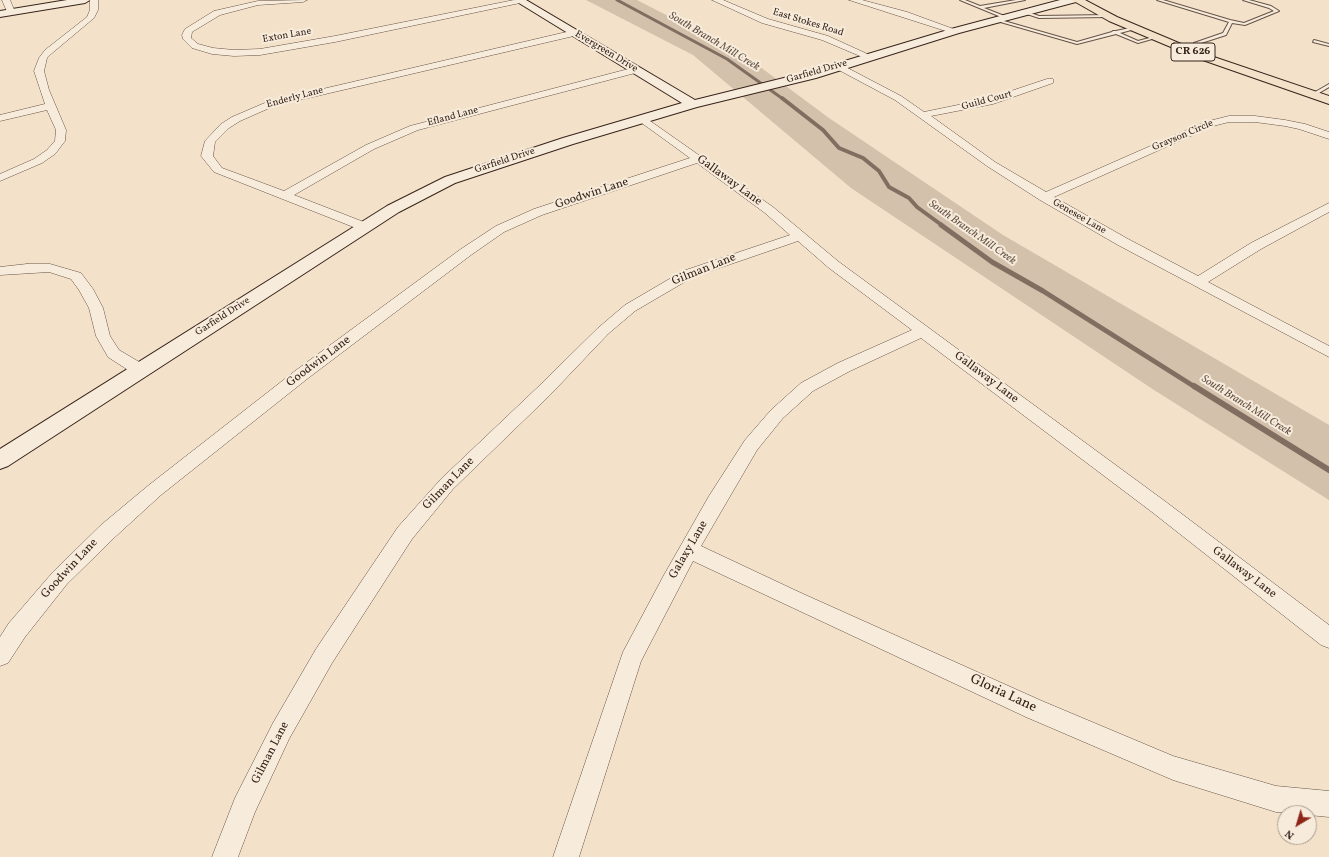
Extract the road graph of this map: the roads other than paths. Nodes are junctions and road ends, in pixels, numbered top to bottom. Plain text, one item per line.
1 (6, 0) edge
2 (85, 0) edge
3 (94, 0) edge
4 (303, 0) edge
5 (519, 0) edge
6 (716, 0) edge
7 (853, 0) edge
8 (962, 0) edge
9 (988, 0) edge
10 (1023, 0) edge
11 (1072, 0) edge
12 (1077, 0) edge
13 (1096, 0) edge
14 (1159, 0) edge
15 (1181, 0) edge
16 (1245, 0) edge
17 (1171, 3) junction
18 (998, 4) junction
19 (980, 7) junction
20 (11, 12) junction
21 (1025, 12) junction
22 (0, 14) edge
23 (1108, 16) junction
24 (1002, 19) junction
25 (1231, 21) junction
26 (1134, 28) junction
27 (955, 31) junction
28 (1114, 32) junction
29 (575, 33) junction
30 (1157, 37) junction
31 (1314, 41) dead end
32 (1195, 44) junction
33 (1329, 45) edge
34 (870, 57) junction
35 (838, 66) junction
36 (636, 70) junction
37 (1050, 81) dead end
38 (1323, 90) edge
39 (1329, 100) edge
40 (693, 104) junction
41 (51, 106) junction
42 (922, 115) junction
43 (0, 118) edge
44 (643, 119) junction
45 (1329, 136) edge
46 (698, 159) junction
47 (0, 178) edge
48 (284, 196) junction
49 (1044, 197) junction
50 (1329, 207) edge
51 (365, 227) junction
52 (799, 236) junction
53 (0, 271) edge
54 (1198, 282) junction
55 (923, 331) junction
56 (1329, 352) edge
57 (140, 370) junction
58 (0, 460) edge
59 (689, 550) junction
60 (1329, 638) edge
61 (0, 656) edge
62 (1329, 804) edge
63 (225, 857) edge
64 (566, 857) edge

1 - 20 street
2 - 20 street
3 - 41 street
4 - 5 street, Exton Lane
5 - 29 street, Evergreen Drive
6 - 34 street, East Stokes Road
7 - 27 street
8 - 19 lane
9 - 18 lane
10 - 18 lane
11 - 21 street, Garfield Drive
12 - 23 main road, CR 626
13 - 32 main road, CR 626
14 - 17 lane
15 - 17 lane
16 - 25 lane
17 - 25 lane
18 - 19 lane
19 - 24 lane
20 - 22 street
21 - 23 lane
21 - 24 street, Garfield Drive
23 - 26 main road, CR 626
24 - 27 street, Garfield Drive
24 - 28 lane
25 - 32 lane
26 - 28 lane
26 - 30 main road, CR 626
27 - 34 street, Garfield Drive
28 - 30 lane
29 - 36 street, Evergreen Drive
29 - 48 street, Enderly Lane
30 - 38 main road, CR 626
31 - 33 lane
32 - 38 main road, CR 626
34 - 35 street, Garfield Drive
35 - 40 street, Garfield Drive
35 - 42 street, Genesee Lane
36 - 40 street, Evergreen Drive
36 - 48 street, Efland Lane
37 - 42 street, Guild Court
38 - 39 main road, CR 626
40 - 44 street, Garfield Drive
41 - 43 street
41 - 47 street
42 - 49 street, Genesee Lane
44 - 46 street, Gallaway Lane
44 - 51 street, Garfield Drive
45 - 49 street, Grayson Circle
46 - 52 street, Gallaway Lane
46 - 61 street, Goodwin Lane
48 - 51 street, Enderly Lane
49 - 54 street, Genesee Lane
50 - 54 street
51 - 57 street, Garfield Drive
52 - 55 street, Gallaway Lane
52 - 63 street, Gilman Lane
53 - 57 street
54 - 56 street, Genesee Lane
55 - 59 street, Galaxy Lane
55 - 60 street, Gallaway Lane
57 - 58 street, Garfield Drive
59 - 62 street, Gloria Lane
59 - 64 street, Galaxy Lane

